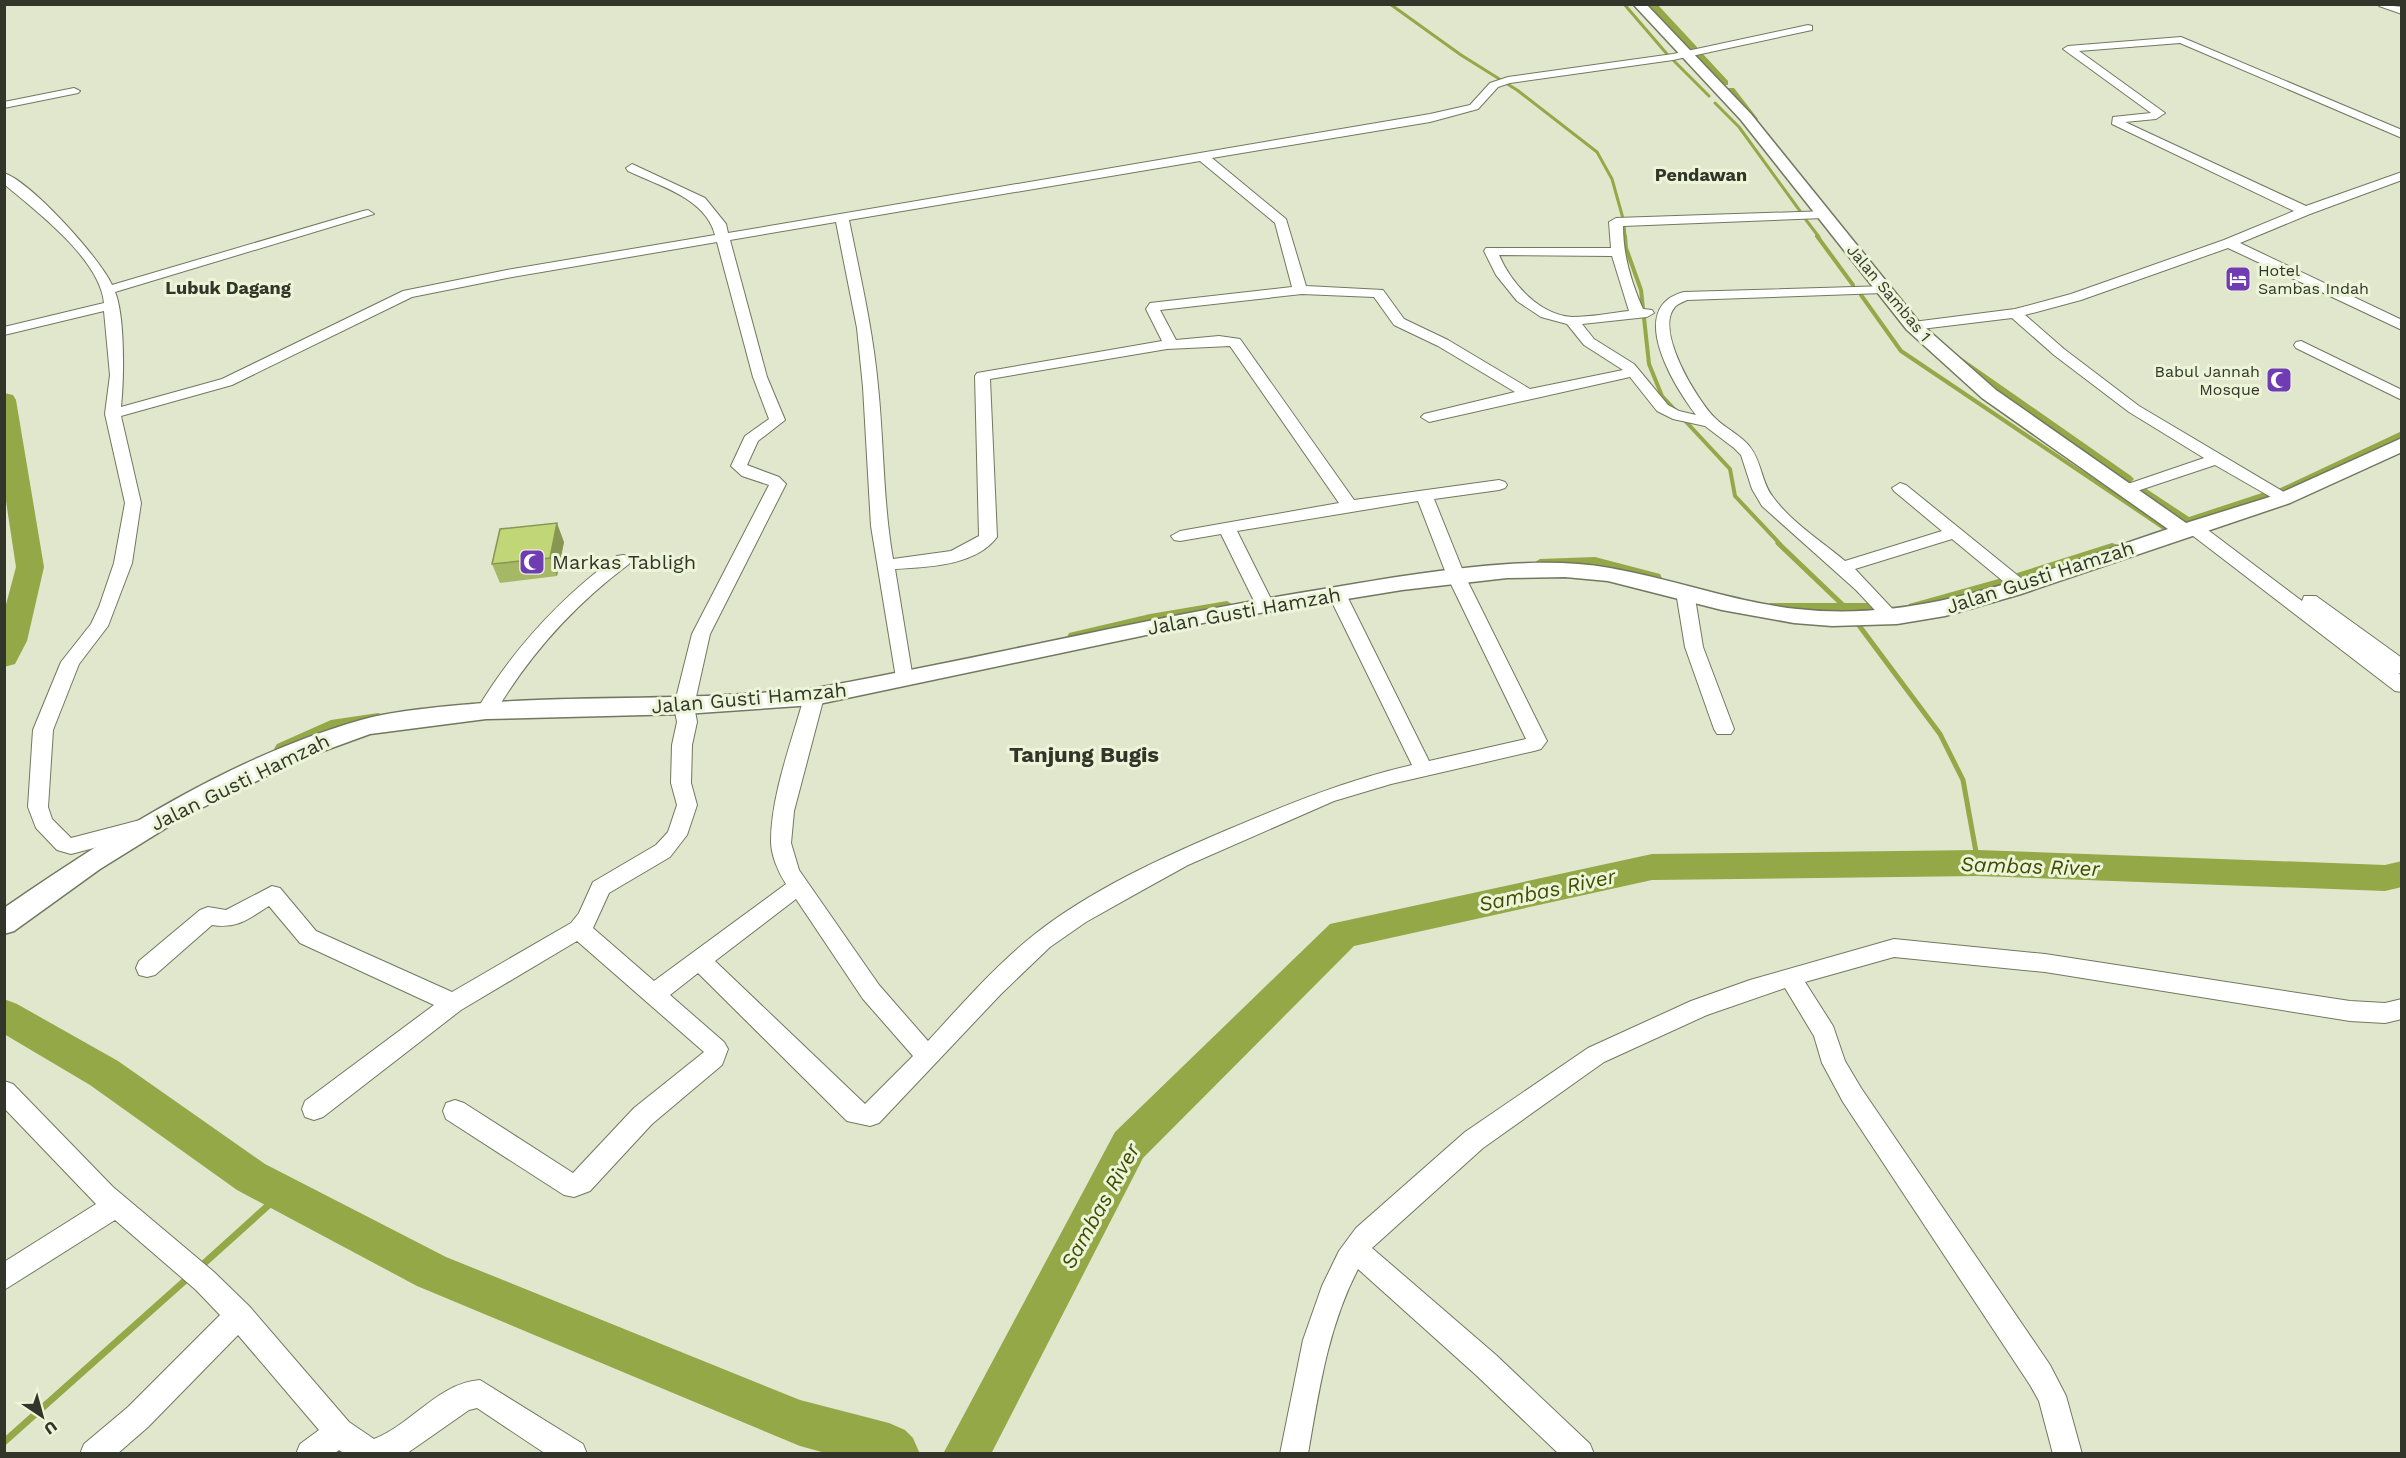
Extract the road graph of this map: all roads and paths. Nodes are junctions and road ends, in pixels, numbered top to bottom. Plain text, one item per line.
1 (1639, 4) edge
2 (2383, 4) edge
3 (2402, 11) edge
4 (1808, 28) dead end
5 (1688, 54) junction
6 (74, 91) dead end
7 (5, 106) edge
8 (2402, 135) edge
9 (1204, 158) junction
10 (632, 168) dead end
11 (2402, 176) edge
12 (4, 177) edge
13 (2305, 211) junction
14 (368, 214) dead end
15 (1823, 214) junction
16 (842, 218) junction
17 (724, 238) junction
18 (2229, 243) junction
19 (1616, 252) junction
20 (1883, 289) junction
21 (108, 290) junction
22 (1302, 290) junction
23 (112, 305) junction
24 (1650, 313) junction
25 (2015, 313) junction
26 (1572, 321) junction
27 (1913, 326) junction
28 (2402, 326) edge
29 (4, 331) edge
30 (1171, 344) junction
31 (2301, 345) dead end
32 (1633, 372) junction
33 (1528, 394) junction
34 (2402, 396) edge
35 (113, 414) junction
36 (1429, 417) dead end
37 (1703, 421) junction
38 (2402, 444) edge
39 (2216, 459) junction
40 (1499, 485) dead end
41 (1900, 488) dead end
42 (2125, 490) junction
43 (1424, 496) junction
44 (2283, 499) junction
45 (1349, 506) junction
46 (1227, 528) junction
47 (2196, 528) junction
48 (1954, 534) junction
49 (1180, 536) dead end
50 (623, 560) dead end
51 (884, 565) junction
52 (1844, 567) junction
53 (1456, 576) junction
54 (2021, 587) junction
55 (1685, 592) junction
56 (1337, 594) junction
57 (1265, 605) junction
58 (1885, 618) junction
59 (2402, 668) edge
60 (904, 679) junction
61 (2402, 686) edge
62 (814, 697) junction
63 (684, 706) junction
64 (486, 711) junction
65 (1724, 729) dead end
66 (1424, 770) junction
67 (148, 825) junction
68 (797, 887) junction
69 (4, 923) edge
70 (579, 928) junction
71 (699, 960) junction
72 (147, 968) dead end
73 (1790, 978) junction
74 (654, 994) junction
75 (453, 1003) junction
76 (2402, 1009) edge
77 (928, 1058) junction
78 (4, 1091) edge
79 (314, 1109) dead end
80 (455, 1111) dead end
81 (116, 1206) junction
82 (1355, 1250) junction
83 (4, 1278) edge
84 (239, 1316) junction
85 (339, 1432) junction
86 (94, 1454) edge
87 (310, 1454) edge
88 (371, 1454) edge
89 (573, 1454) edge
90 (1294, 1454) edge
91 (1580, 1454) edge
92 (2068, 1454) edge

1 - 5 street, Jalan Sambas 1
2 - 3 street
4 - 5 street
5 - 9 street
5 - 15 street, Jalan Sambas 1
6 - 7 street
8 - 13 street
9 - 16 street
9 - 22 street
10 - 17 street
11 - 13 street
12 - 21 street
13 - 18 street
14 - 21 street
15 - 19 street
15 - 20 street, Jalan Sambas 1
16 - 17 street
16 - 51 street
17 - 35 street
17 - 63 street
18 - 25 street
18 - 28 street
19 - 24 street
19 - 26 street
20 - 24 street
20 - 27 street, Jalan Sambas 1
21 - 23 street
22 - 30 street
22 - 33 street
23 - 29 street
23 - 35 street
24 - 26 street
24 - 37 street
25 - 27 street
25 - 39 street
26 - 32 street
27 - 42 street, Jalan Sambas 1
30 - 45 street
30 - 51 street
31 - 34 street
32 - 33 street
32 - 37 street
33 - 36 street
35 - 67 street
37 - 52 street
38 - 44 street, Jalan Gusti Hamzah
39 - 42 street
39 - 44 street
40 - 43 street
41 - 48 street
42 - 47 street, Jalan Sambas 1
43 - 45 street
43 - 53 street
44 - 47 street, Jalan Gusti Hamzah
45 - 46 street
46 - 49 street
46 - 57 street
47 - 54 street, Jalan Gusti Hamzah
47 - 59 street
47 - 61 street
48 - 52 street
48 - 54 street
50 - 64 street
51 - 60 street
52 - 58 street
53 - 55 street, Jalan Gusti Hamzah
53 - 56 street, Jalan Gusti Hamzah
53 - 66 street
54 - 58 street, Jalan Gusti Hamzah
55 - 58 street, Jalan Gusti Hamzah
55 - 65 street
56 - 57 street, Jalan Gusti Hamzah
56 - 66 street
57 - 60 street, Jalan Gusti Hamzah
60 - 62 street, Jalan Gusti Hamzah
62 - 63 street, Jalan Gusti Hamzah
62 - 68 street
63 - 64 street, Jalan Gusti Hamzah
63 - 70 street
64 - 67 street, Jalan Gusti Hamzah
66 - 77 street
67 - 69 street, Jalan Gusti Hamzah
68 - 71 street
68 - 77 street
70 - 74 street
70 - 75 street
71 - 74 street
71 - 77 street
72 - 75 street
73 - 76 street
73 - 82 street
73 - 92 street
74 - 80 street
75 - 79 street
78 - 81 street
81 - 83 street
81 - 84 street
82 - 90 street
82 - 91 street
84 - 85 street
84 - 86 street
85 - 87 street
85 - 88 street
88 - 89 street

